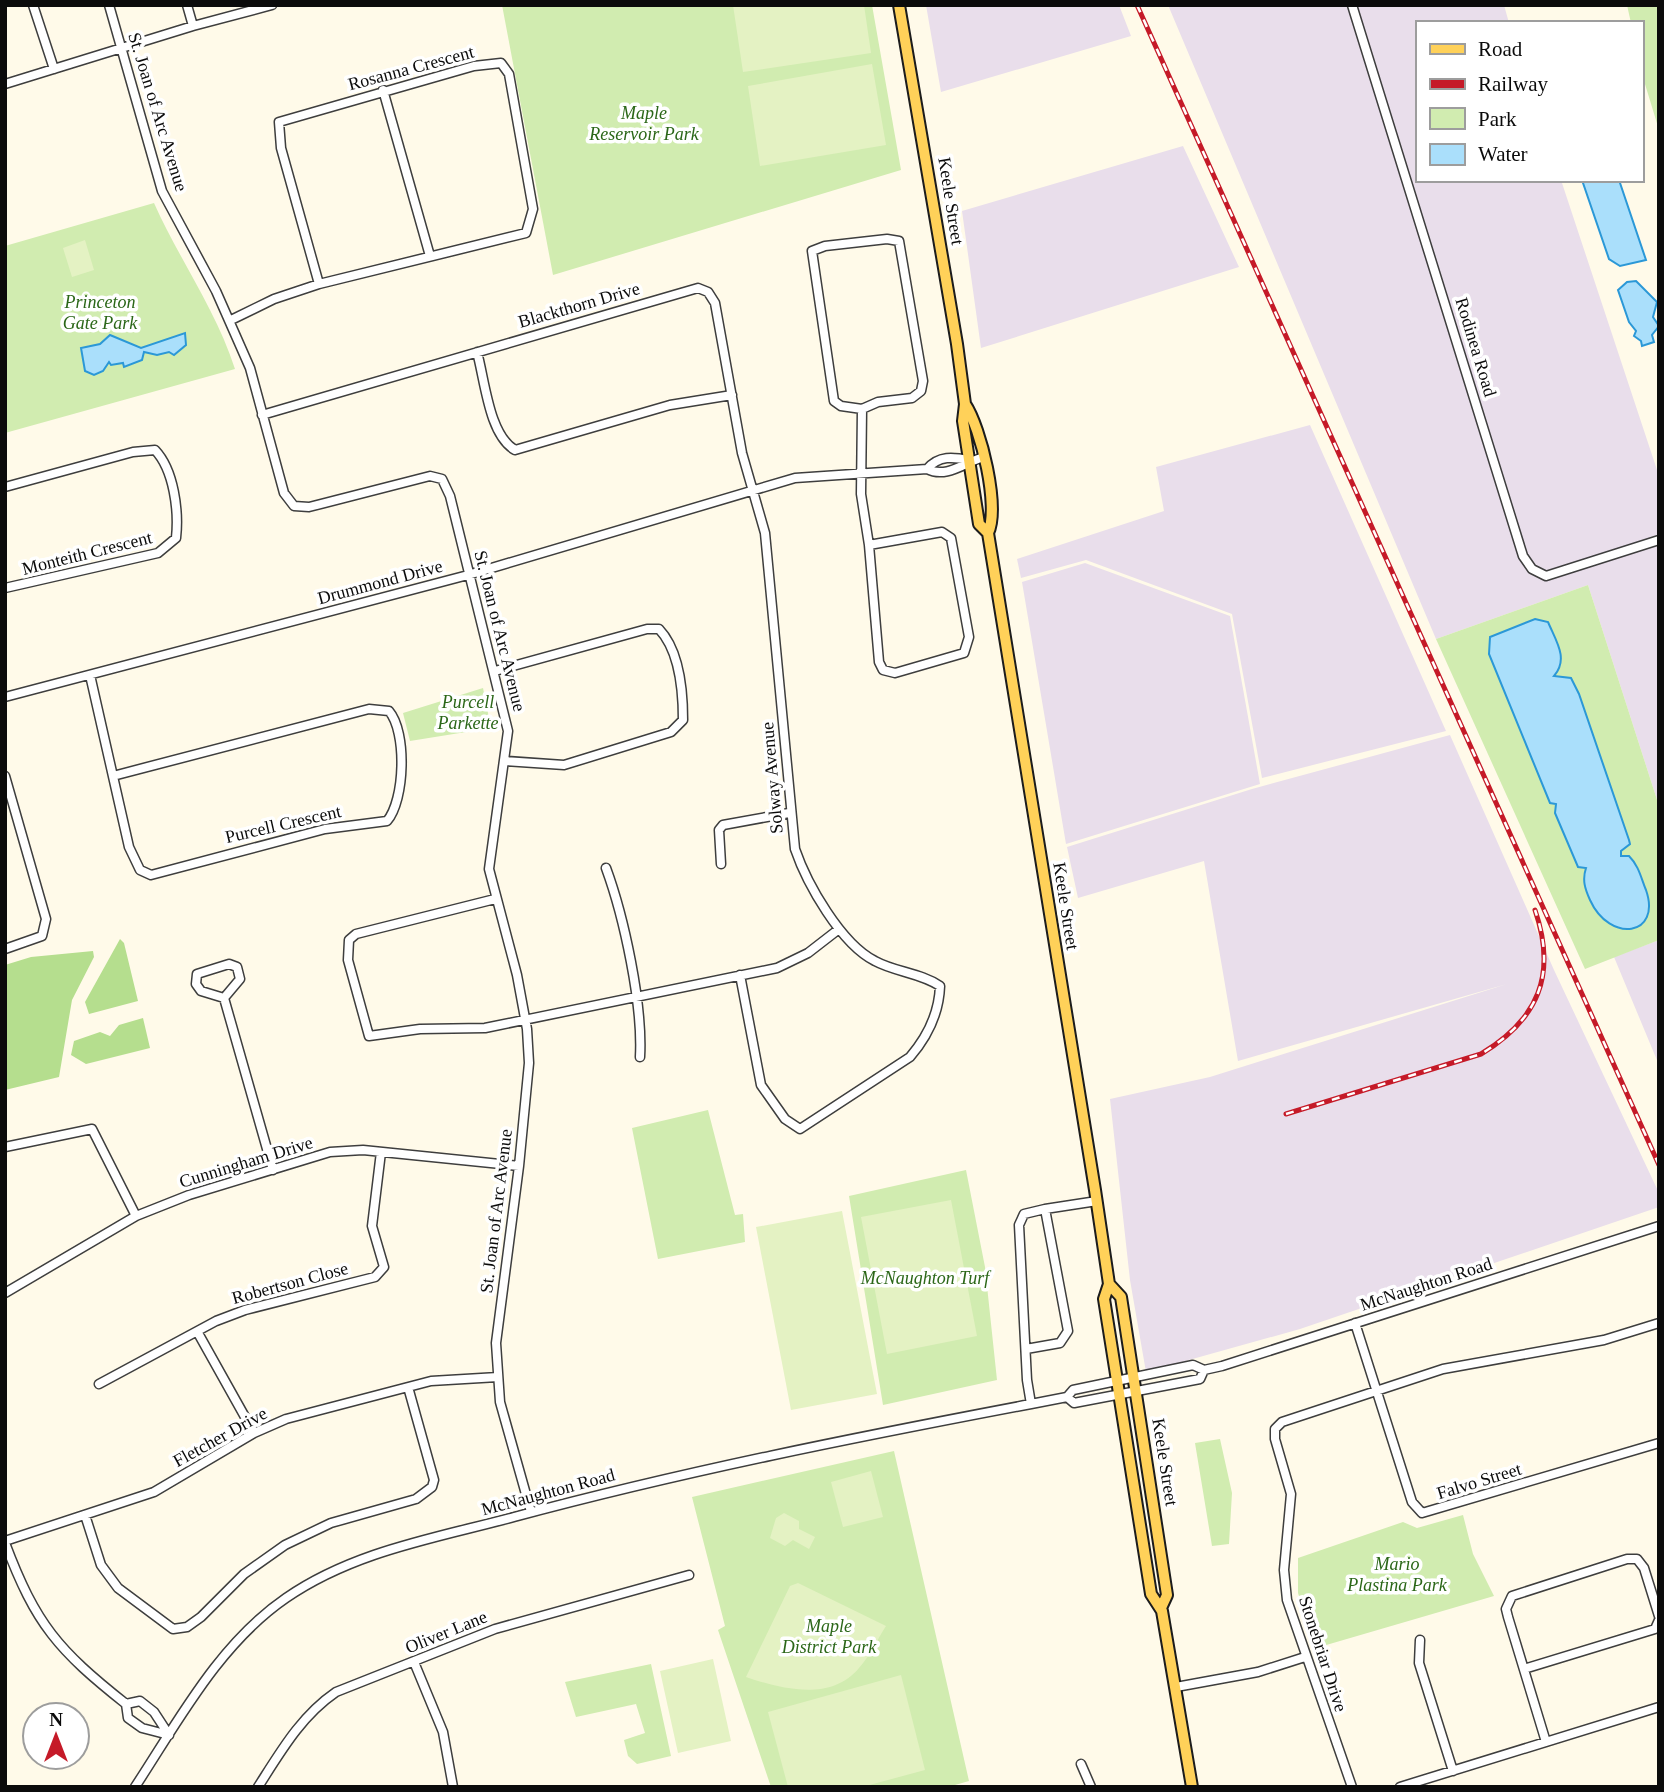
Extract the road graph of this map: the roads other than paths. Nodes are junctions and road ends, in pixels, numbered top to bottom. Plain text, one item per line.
1 (33, 5) edge
2 (109, 5) edge
3 (187, 5) edge
4 (272, 5) edge
5 (899, 5) edge
6 (1352, 5) edge
7 (193, 26) junction
8 (123, 50) junction
9 (54, 69) junction
10 (5, 85) edge
11 (383, 90) junction
12 (430, 256) junction
13 (319, 284) junction
14 (231, 320) junction
15 (477, 352) junction
16 (732, 395) junction
17 (965, 404) junction
18 (862, 409) junction
19 (262, 415) junction
20 (984, 457) junction
21 (970, 460) junction
22 (862, 473) junction
23 (5, 487) edge
24 (753, 492) junction
25 (988, 533) junction
26 (1659, 540) edge
27 (869, 545) junction
28 (468, 575) junction
29 (5, 588) edge
30 (495, 671) junction
31 (90, 675) junction
32 (5, 697) edge
33 (506, 761) junction
34 (5, 776) edge
35 (113, 776) junction
36 (8, 803) edge
37 (789, 813) junction
38 (721, 864) dead end
39 (606, 868) dead end
40 (495, 900) junction
41 (839, 929) junction
42 (5, 949) edge
43 (740, 975) junction
44 (636, 995) junction
45 (224, 998) junction
46 (525, 1019) junction
47 (640, 1057) dead end
48 (5, 1147) edge
49 (381, 1152) junction
50 (519, 1166) junction
51 (273, 1170) junction
52 (1097, 1201) junction
53 (1045, 1209) junction
54 (136, 1216) junction
55 (1659, 1226) edge
56 (1109, 1284) junction
57 (5, 1293) edge
58 (1355, 1323) junction
59 (1659, 1323) edge
60 (198, 1333) junction
61 (1026, 1349) junction
62 (1203, 1370) junction
63 (498, 1377) junction
64 (1134, 1378) junction
65 (1118, 1381) junction
66 (99, 1384) dead end
67 (408, 1387) junction
68 (1136, 1391) junction
69 (1377, 1391) junction
70 (1120, 1394) junction
71 (1067, 1397) junction
72 (1031, 1404) junction
73 (254, 1433) junction
74 (1659, 1443) edge
75 (531, 1513) junction
76 (85, 1515) junction
77 (5, 1542) edge
78 (689, 1575) dead end
79 (1161, 1608) junction
80 (1659, 1618) edge
81 (1420, 1640) dead end
82 (1305, 1657) junction
83 (414, 1662) junction
84 (1524, 1669) junction
85 (1176, 1687) junction
86 (126, 1704) junction
87 (1659, 1707) edge
88 (169, 1735) junction
89 (1546, 1742) junction
90 (1081, 1764) dead end
91 (1453, 1771) junction
92 (135, 1787) edge
93 (258, 1787) edge
94 (453, 1787) edge
95 (1091, 1787) edge
96 (1192, 1787) edge
97 (1352, 1787) edge
98 (1400, 1787) edge

1 - 9 street
2 - 8 street, St. Joan of Arc Avenue
3 - 7 street
4 - 7 street
5 - 17 main road, Keele Street
6 - 26 street, Rodinea Road
7 - 8 street
8 - 9 street
8 - 14 street, St. Joan of Arc Avenue
9 - 10 street
11 - 12 street
11 - 12 street, Rosanna Crescent
11 - 13 street, Rosanna Crescent
12 - 13 street, Rosanna Crescent
13 - 14 street, Rosanna Crescent
14 - 19 street, St. Joan of Arc Avenue
15 - 16 street
15 - 16 street, Blackthorn Drive
15 - 19 street, Blackthorn Drive
16 - 24 street, Blackthorn Drive
17 - 20 main road, Keele Street
17 - 21 main road, Keele Street
18 - 18 street
18 - 22 street
19 - 28 street, St. Joan of Arc Avenue
20 - 21 street, Drummond Drive
20 - 25 main road, Keele Street
21 - 22 street, Drummond Drive
21 - 25 main road, Keele Street
22 - 24 street, Drummond Drive
22 - 27 street
23 - 29 street, Monteith Crescent
24 - 28 street, Drummond Drive
24 - 37 street, Solway Avenue
25 - 52 main road, Keele Street
27 - 27 street
28 - 30 street, St. Joan of Arc Avenue
28 - 31 street, Drummond Drive
30 - 33 street, St. Joan of Arc Avenue
30 - 33 street
31 - 32 street, Drummond Drive
31 - 35 street, Purcell Crescent
33 - 40 street, St. Joan of Arc Avenue
34 - 36 street
35 - 35 street, Purcell Crescent
36 - 42 street
37 - 38 street
37 - 41 street, Solway Avenue
39 - 44 street
40 - 46 street, St. Joan of Arc Avenue
40 - 46 street
41 - 43 street
41 - 43 street, Solway Avenue
43 - 44 street
44 - 46 street
44 - 47 street
45 - 45 street
45 - 51 street
46 - 50 street, St. Joan of Arc Avenue
48 - 54 street
49 - 50 street, Cunningham Drive
49 - 51 street, Cunningham Drive
49 - 60 street, Robertson Close
50 - 63 street, St. Joan of Arc Avenue
51 - 54 street, Cunningham Drive
52 - 53 street
52 - 56 main road, Keele Street
53 - 61 street
53 - 61 street
54 - 57 street, Cunningham Drive
55 - 58 street, McNaughton Road
56 - 64 main road, Keele Street
56 - 65 main road, Keele Street
58 - 62 street, McNaughton Road
58 - 69 street, Falvo Street
59 - 69 street
60 - 66 street, Robertson Close
60 - 73 street
61 - 72 street
62 - 64 street, McNaughton Road
62 - 68 street, McNaughton Road
63 - 67 street, Fletcher Drive
63 - 75 street, St. Joan of Arc Avenue
64 - 65 street, McNaughton Road
64 - 68 main road, Keele Street
65 - 70 main road, Keele Street
65 - 71 street, McNaughton Road
67 - 73 street, Fletcher Drive
67 - 76 street
68 - 70 street, McNaughton Road
68 - 79 main road, Keele Street
69 - 74 street, Falvo Street
69 - 82 street, Stonebriar Drive
70 - 71 street, McNaughton Road
70 - 79 main road, Keele Street
71 - 72 street, McNaughton Road
72 - 75 street, McNaughton Road
73 - 76 street, Fletcher Drive
75 - 88 street, McNaughton Road
76 - 77 street, Fletcher Drive
77 - 86 street
78 - 83 street, Oliver Lane
79 - 85 main road, Keele Street
80 - 84 street
80 - 84 street
81 - 91 street
82 - 85 street
82 - 97 street, Stonebriar Drive
83 - 93 street, Oliver Lane
83 - 94 street
84 - 89 street
85 - 96 main road, Keele Street
86 - 88 street
86 - 88 street
87 - 89 street
88 - 92 street, McNaughton Road
89 - 91 street
90 - 95 street
91 - 98 street

